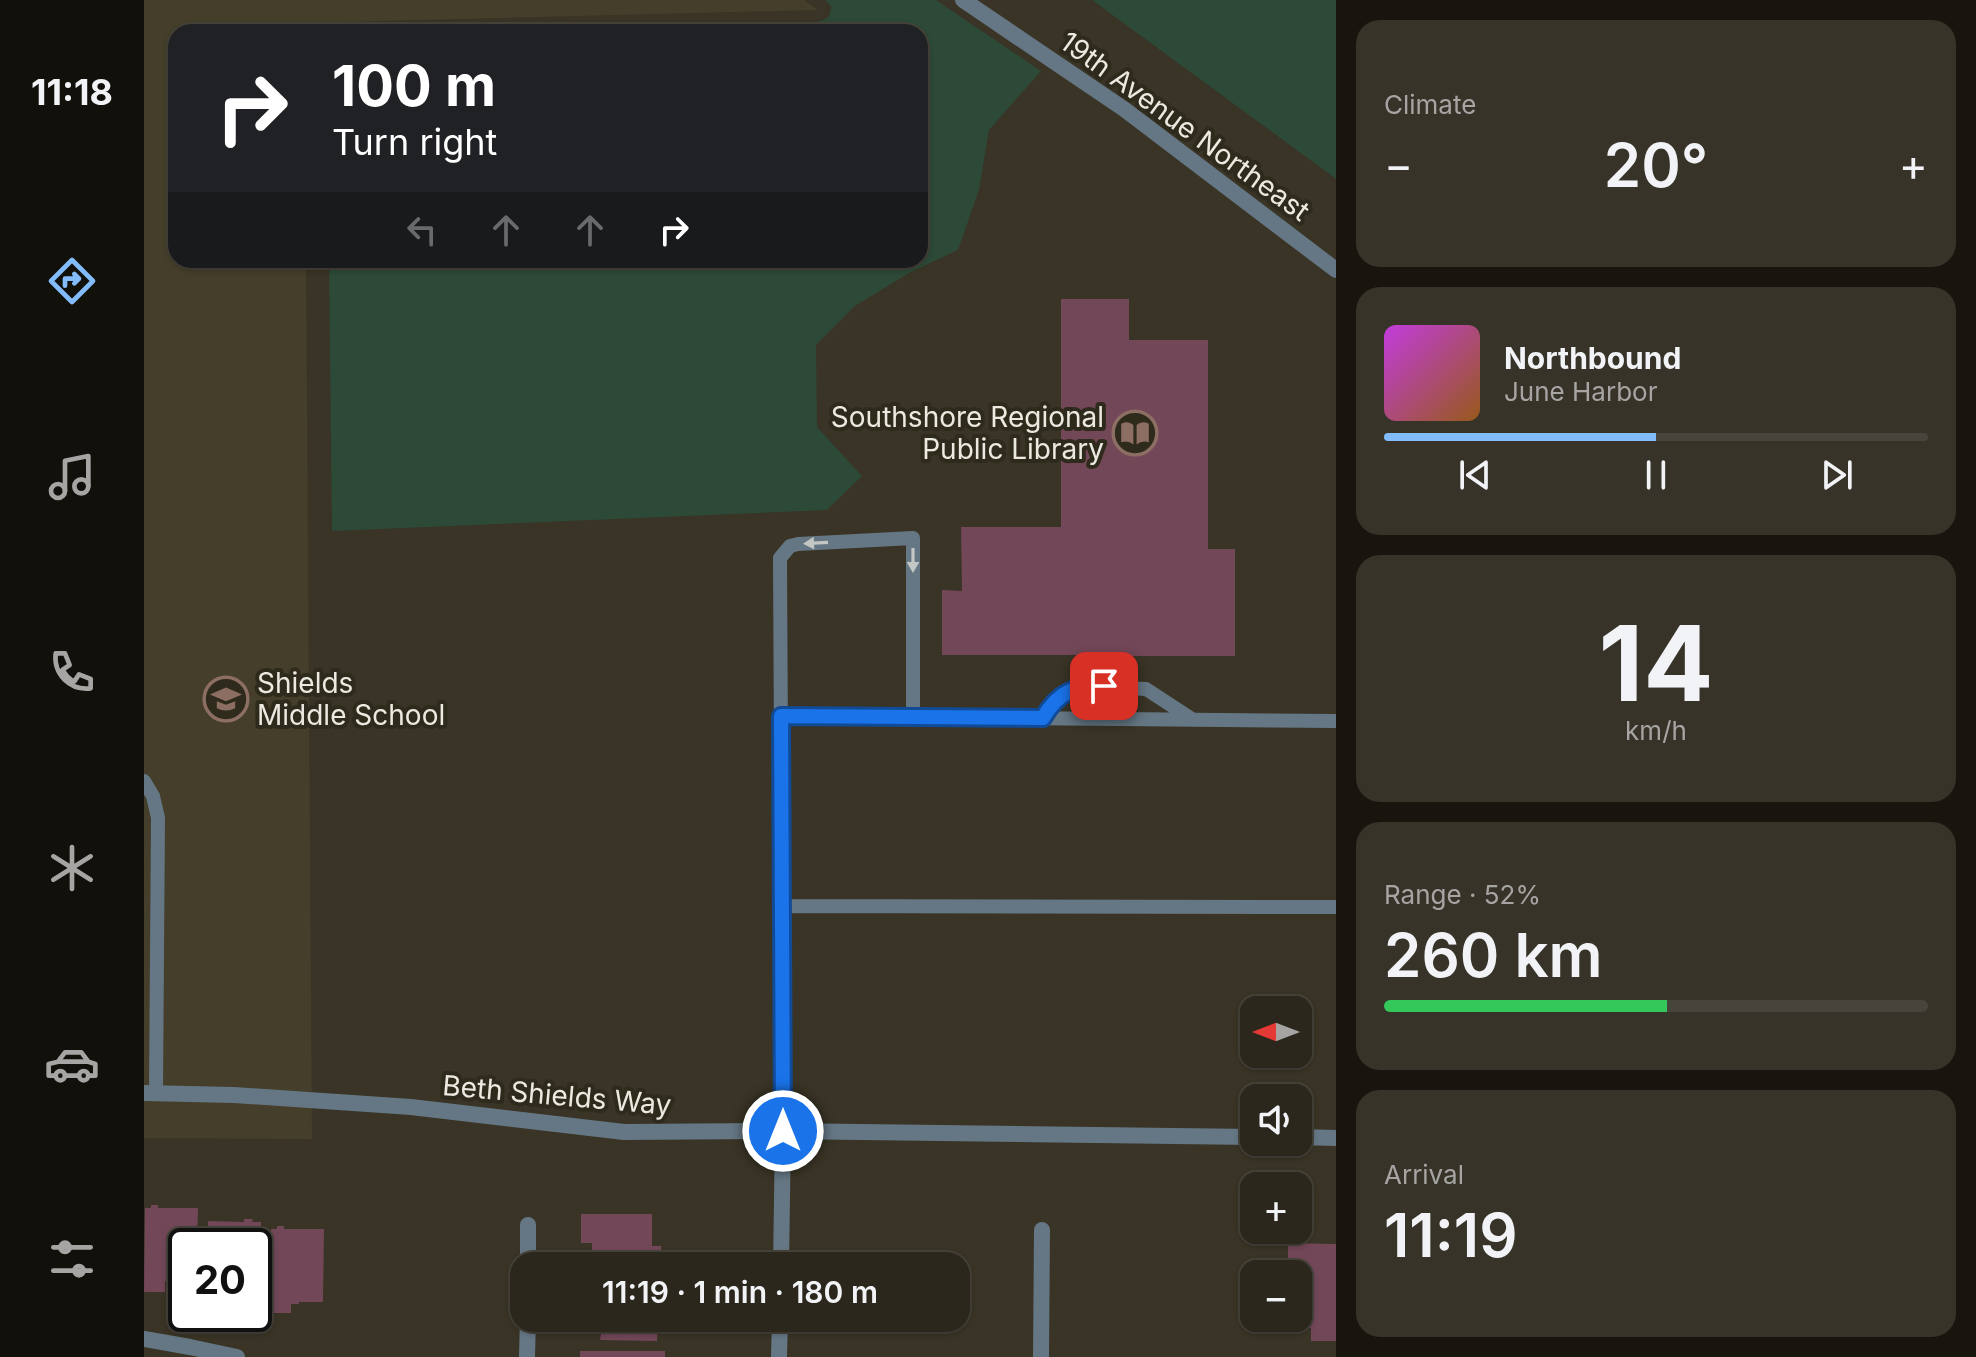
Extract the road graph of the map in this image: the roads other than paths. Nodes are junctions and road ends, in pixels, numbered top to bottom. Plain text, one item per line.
1 (963, 0) edge
2 (1336, 270) edge
3 (781, 716) junction
4 (913, 717) junction
5 (1043, 718) junction
6 (1192, 719) junction
7 (1336, 721) edge
8 (144, 781) edge
9 (781, 906) junction
10 (1336, 907) edge
11 (150, 1002) edge
12 (150, 1093) edge
13 (783, 1131) junction
14 (1240, 1137) edge
15 (1312, 1137) edge
16 (1336, 1138) edge
17 (528, 1225) dead end
18 (1042, 1230) dead end
19 (528, 1252) edge
20 (781, 1252) edge
21 (528, 1332) edge
22 (780, 1332) edge
23 (144, 1339) edge
24 (237, 1357) edge
25 (527, 1357) edge
26 (779, 1357) edge
27 (1041, 1357) edge

1 - 2 street, 19th Avenue Northeast
3 - 4 lane
3 - 4 lane
3 - 9 lane
4 - 5 lane
5 - 6 lane
5 - 6 lane
6 - 7 lane
8 - 11 lane
9 - 10 lane
9 - 13 lane
11 - 12 lane
12 - 13 street, Beth Shields Way
13 - 14 street, Beth Shields Way
13 - 20 street
15 - 16 street
17 - 19 street
18 - 27 street
21 - 25 street
22 - 26 street
23 - 24 street

